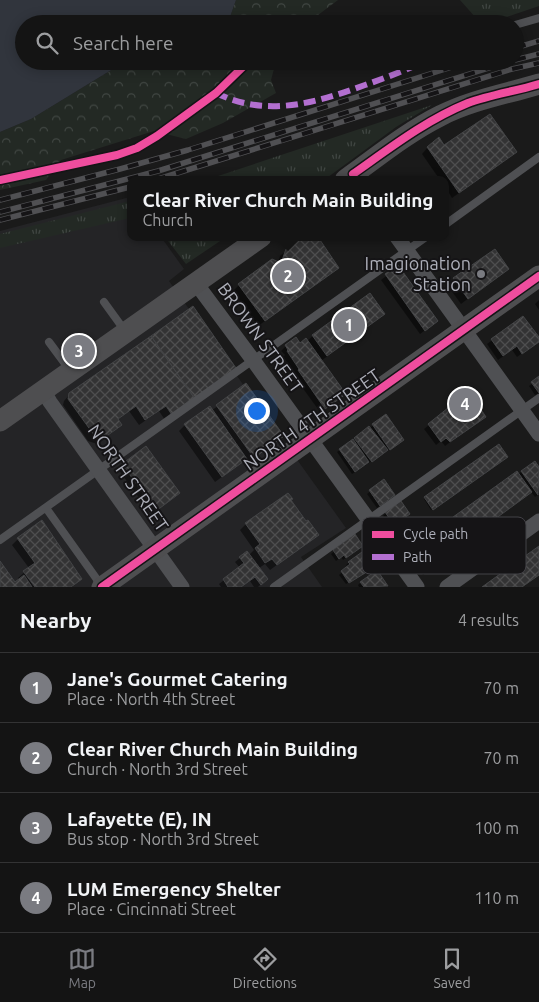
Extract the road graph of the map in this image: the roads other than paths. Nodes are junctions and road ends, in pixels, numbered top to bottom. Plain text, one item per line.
1 (539, 18) edge
2 (524, 22) edge
3 (539, 84) edge
4 (539, 90) edge
5 (511, 92) junction
6 (539, 157) edge
7 (354, 176) edge
8 (449, 222) edge
9 (255, 241) edge
10 (400, 241) edge
11 (421, 241) edge
12 (407, 251) junction
13 (539, 276) edge
14 (195, 282) junction
15 (104, 302) dead end
16 (464, 331) junction
17 (125, 332) junction
18 (49, 342) dead end
19 (253, 360) junction
20 (70, 371) junction
21 (43, 390) junction
22 (539, 398) edge
23 (521, 410) junction
24 (0, 421) edge
25 (539, 434) edge
26 (311, 440) junction
27 (99, 469) junction
28 (46, 508) junction
29 (368, 517) edge
30 (374, 517) edge
31 (539, 521) edge
32 (362, 526) edge
33 (526, 530) edge
34 (0, 540) edge
35 (155, 548) junction
36 (408, 574) edge
37 (465, 574) edge
38 (102, 587) edge
39 (182, 587) edge
40 (274, 587) edge
41 (417, 587) edge
42 (447, 587) edge

1 - 2 lane
3 - 5 street
4 - 5 street
5 - 7 street
6 - 8 lane
9 - 14 street
10 - 12 street
11 - 12 lane
12 - 16 street
12 - 19 lane
13 - 16 street, NORTH 4TH STREET
14 - 17 street
14 - 19 street, BROWN STREET
15 - 17 lane
16 - 23 street
16 - 26 street, NORTH 4TH STREET
17 - 20 street
18 - 20 lane
19 - 26 street, BROWN STREET
19 - 27 lane
20 - 21 street
21 - 24 street
21 - 27 street, NORTH STREET
22 - 23 lane
23 - 25 street
23 - 30 lane
26 - 29 street, BROWN STREET
26 - 35 street, NORTH 4TH STREET
27 - 28 lane
27 - 35 street, NORTH STREET
28 - 34 lane
28 - 38 lane
31 - 33 street
32 - 40 lane
35 - 38 street, NORTH 4TH STREET
35 - 39 street, NORTH STREET
36 - 41 street, BROWN STREET
37 - 42 street

